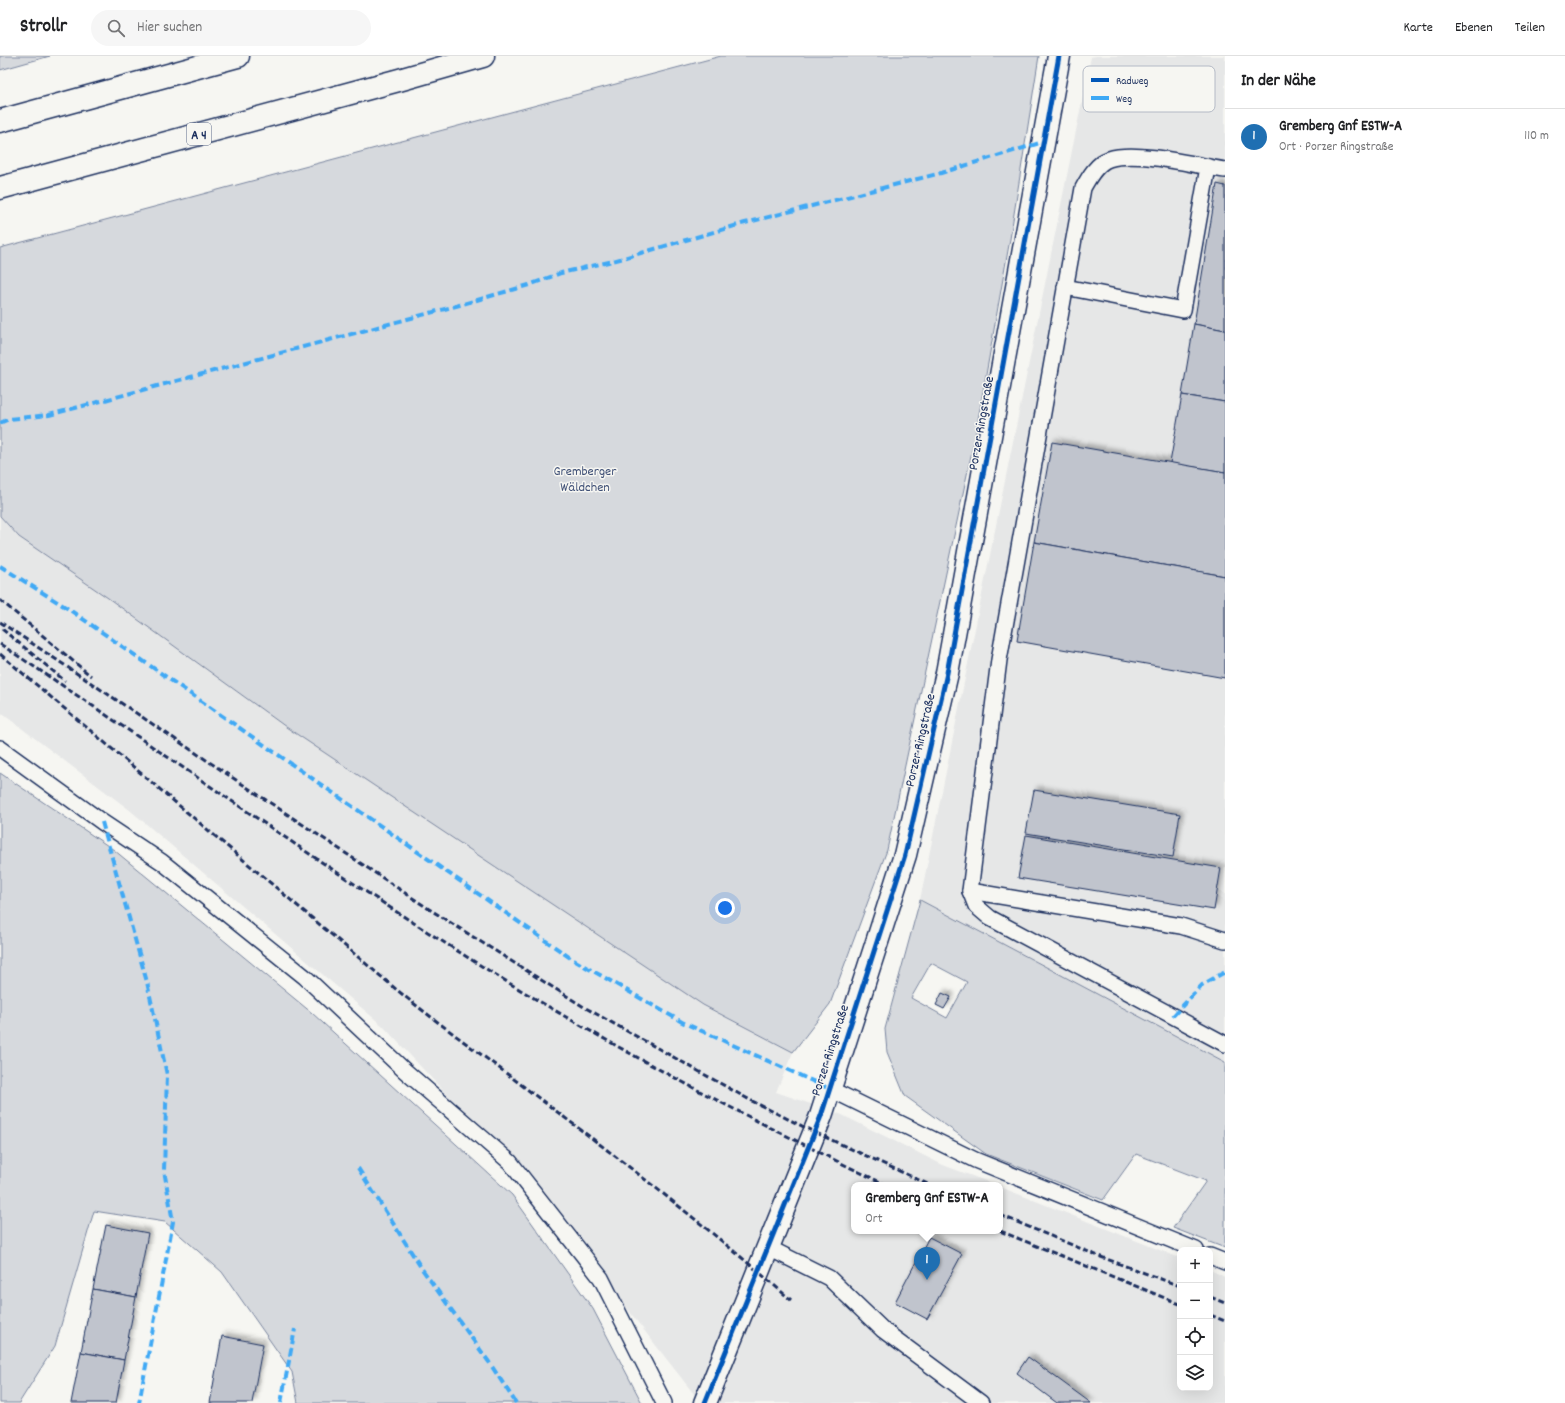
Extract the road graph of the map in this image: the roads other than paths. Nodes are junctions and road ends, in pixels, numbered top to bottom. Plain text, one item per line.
1 (238, 56) edge
2 (483, 56) edge
3 (1059, 56) edge
4 (0, 121) edge
5 (1208, 167) junction
6 (1225, 170) edge
7 (0, 188) edge
8 (1065, 287) junction
9 (0, 748) edge
10 (970, 891) junction
11 (1225, 940) edge
12 (1225, 1044) edge
13 (830, 1089) junction
14 (767, 1247) junction
15 (1189, 1247) edge
16 (1213, 1257) edge
17 (1225, 1262) edge
18 (664, 1403) edge
19 (705, 1403) edge
20 (981, 1403) edge

1 - 4 main road
2 - 7 main road, A 4
3 - 13 main road, Porzer Ringstraße
5 - 6 lane
5 - 8 lane
5 - 8 lane
8 - 10 lane
9 - 18 lane
10 - 11 lane
10 - 12 lane
13 - 14 main road, Porzer Ringstraße
13 - 15 lane
14 - 19 main road, Porzer Ringstraße
14 - 20 lane
16 - 17 lane

